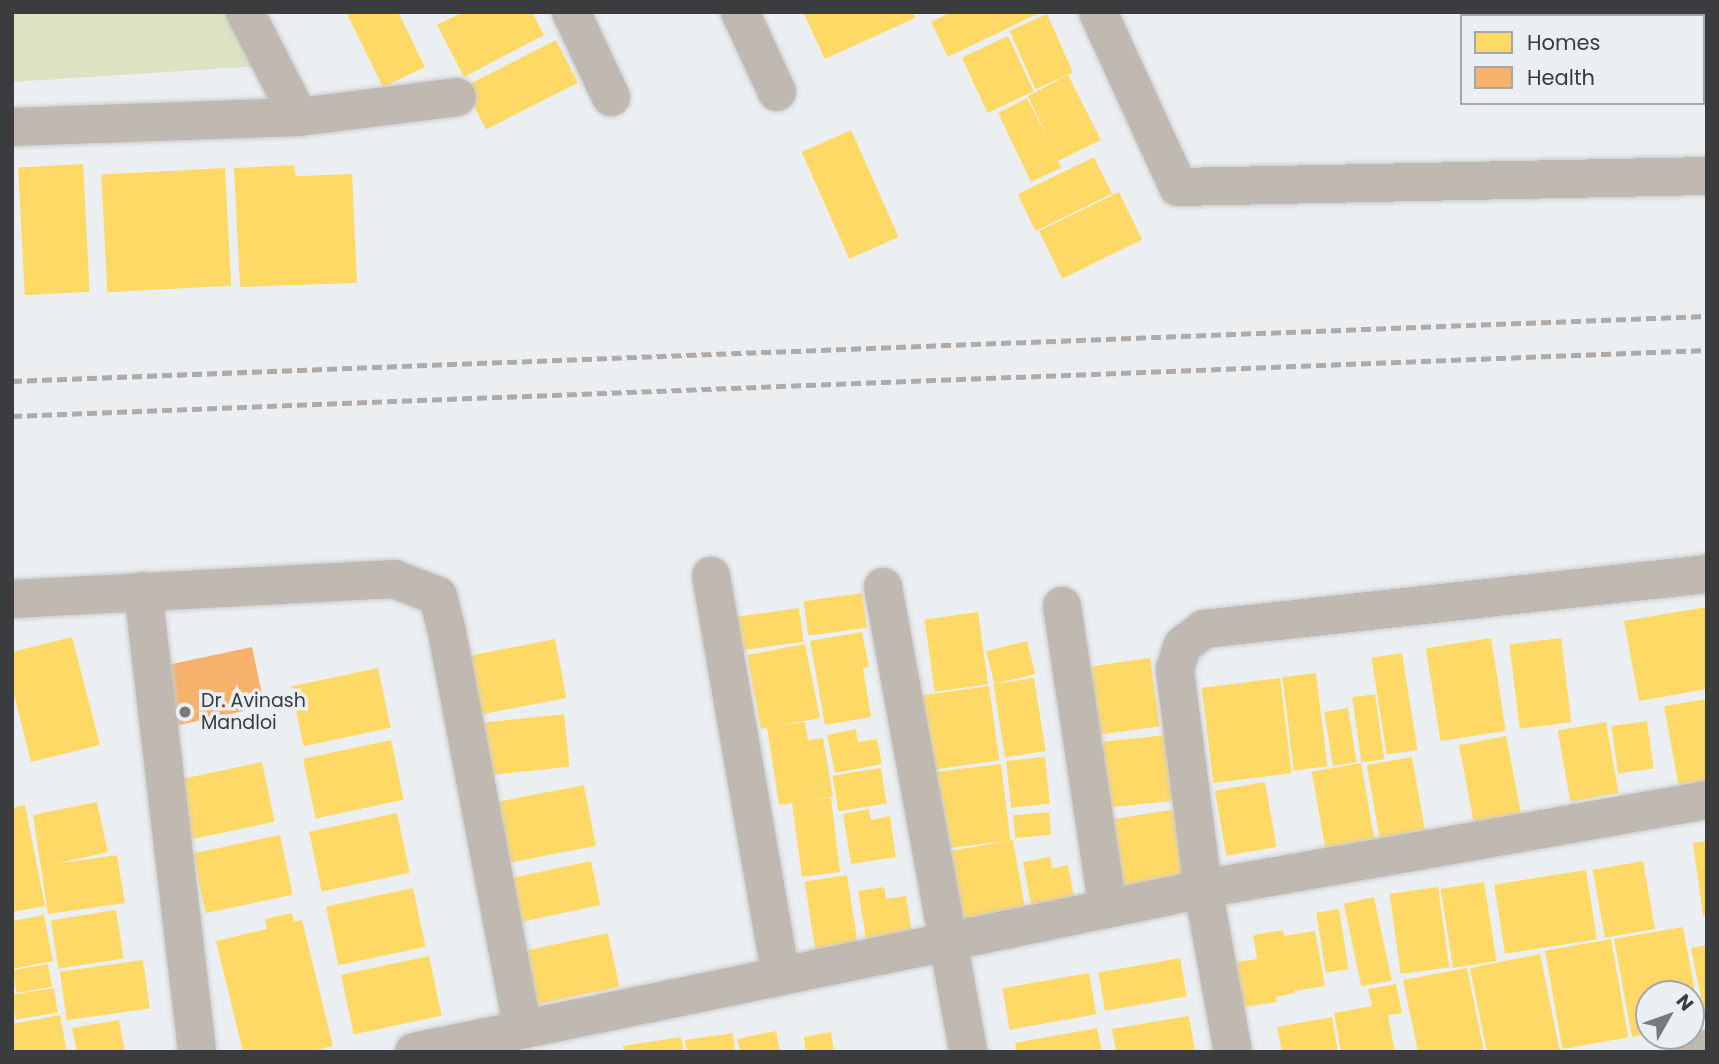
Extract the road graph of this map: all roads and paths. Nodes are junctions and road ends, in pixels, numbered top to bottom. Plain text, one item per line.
1 (245, 12) edge
2 (571, 12) edge
3 (740, 12) edge
4 (1098, 12) edge
5 (777, 92) dead end
6 (457, 97) dead end
7 (611, 97) dead end
8 (299, 117) junction
9 (12, 127) edge
10 (1707, 176) edge
11 (1707, 574) edge
12 (711, 576) dead end
13 (883, 587) dead end
14 (143, 591) junction
15 (12, 599) edge
16 (1062, 606) dead end
17 (1707, 800) edge
18 (1203, 889) junction
19 (1108, 909) junction
20 (948, 941) junction
21 (781, 976) junction
22 (523, 1029) junction
23 (1707, 1049) edge
24 (197, 1052) edge
25 (414, 1052) edge
26 (968, 1052) edge
27 (1233, 1052) edge
28 (1694, 1052) edge

1 - 8 street
2 - 7 street
3 - 5 street
4 - 10 street
6 - 8 street
8 - 9 street
11 - 18 street
12 - 21 street
13 - 20 street
14 - 15 street
14 - 22 street
14 - 24 street
16 - 19 street
17 - 18 street
18 - 19 street
18 - 27 street
19 - 20 street
20 - 21 street
20 - 26 street
21 - 22 street
22 - 25 street
23 - 28 street

